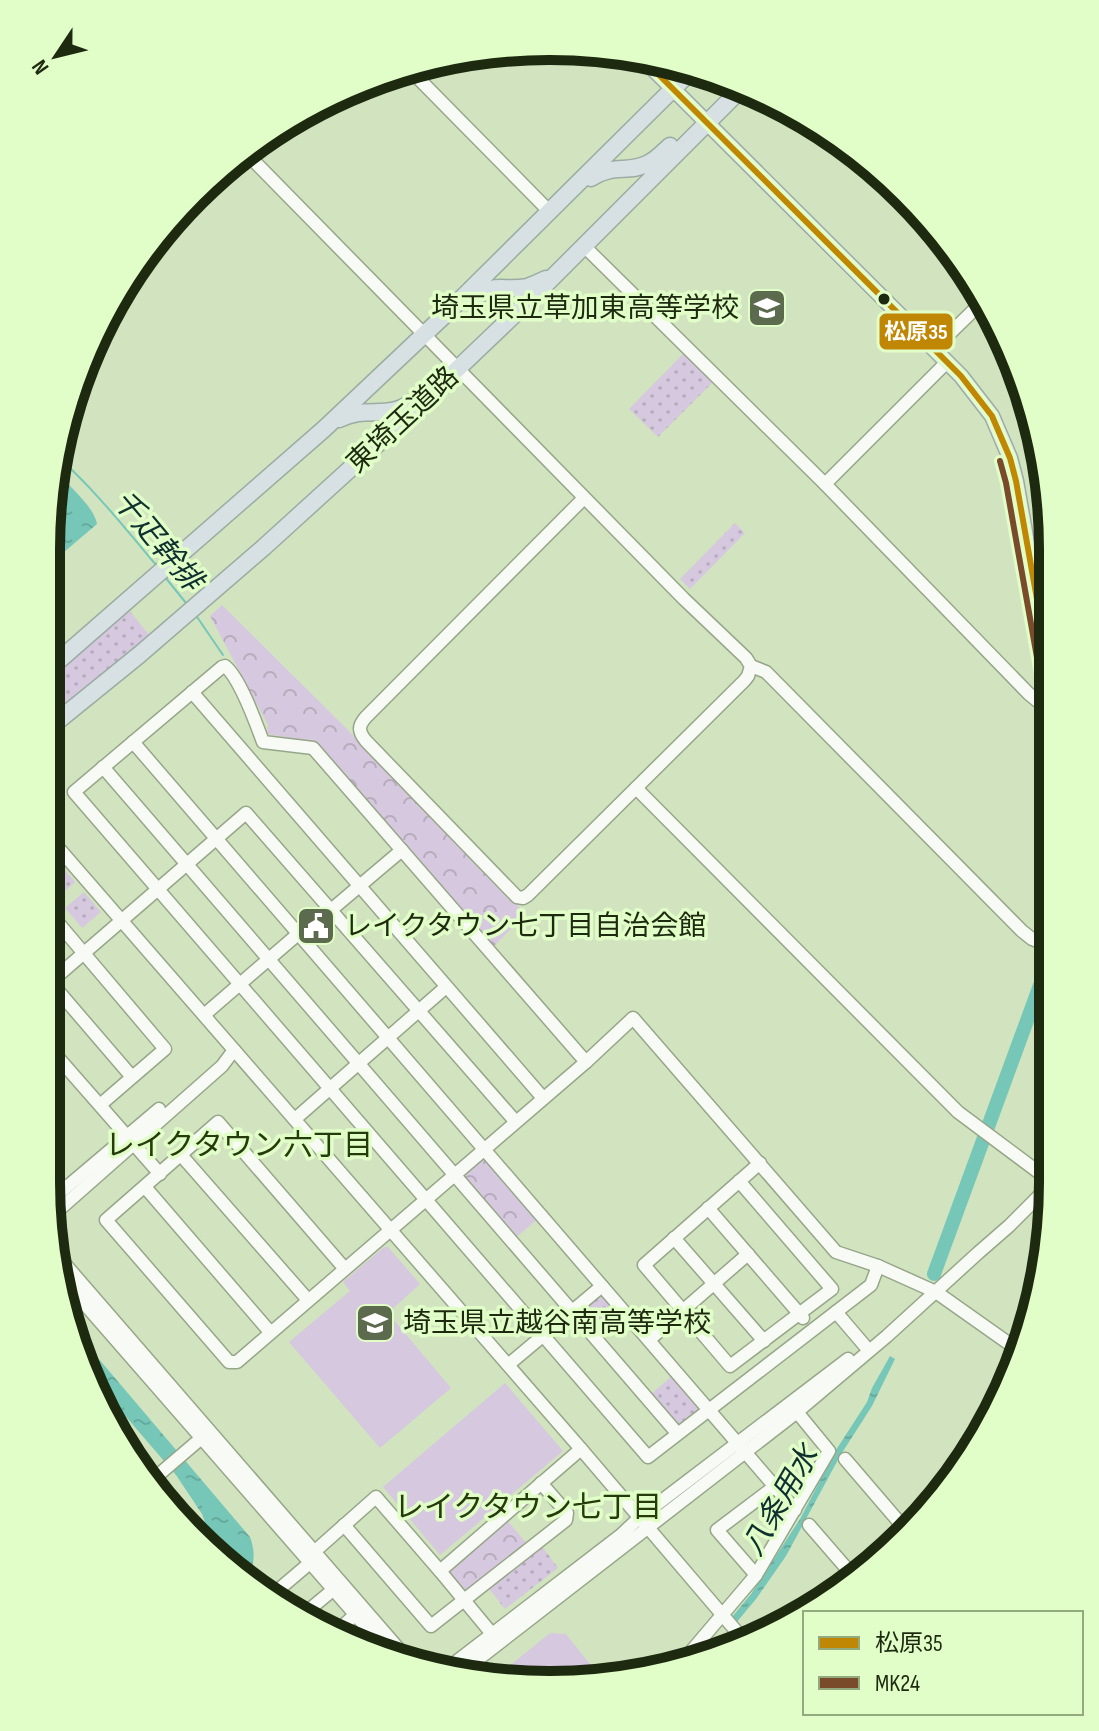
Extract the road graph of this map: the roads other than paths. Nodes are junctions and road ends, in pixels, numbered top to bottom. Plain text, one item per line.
1 (656, 72) edge
2 (418, 78) edge
3 (683, 79) edge
4 (690, 81) edge
5 (673, 89) junction
6 (734, 96) edge
7 (708, 123) junction
8 (253, 160) edge
9 (570, 192) junction
10 (549, 211) junction
11 (584, 246) junction
12 (560, 269) junction
13 (975, 309) edge
14 (425, 334) junction
15 (934, 349) junction
16 (947, 362) junction
17 (459, 370) junction
18 (324, 429) junction
19 (825, 484) junction
20 (584, 498) junction
21 (1039, 610) edge
22 (60, 659) edge
23 (751, 666) junction
24 (192, 692) junction
25 (1039, 702) edge
26 (60, 719) edge
27 (133, 742) junction
28 (103, 767) junction
29 (636, 788) junction
30 (215, 839) junction
31 (60, 850) edge
32 (402, 850) junction
33 (186, 865) junction
34 (360, 885) junction
35 (158, 889) junction
36 (331, 910) junction
37 (122, 920) junction
38 (60, 925) edge
39 (298, 934) junction
40 (1039, 942) edge
41 (83, 953) junction
42 (268, 960) junction
43 (60, 972) edge
44 (240, 983) junction
45 (446, 987) junction
46 (60, 996) edge
47 (419, 1011) junction
48 (204, 1015) junction
49 (388, 1038) junction
50 (234, 1050) junction
51 (60, 1060) edge
52 (586, 1062) junction
53 (359, 1063) junction
54 (132, 1077) junction
55 (330, 1088) junction
56 (543, 1098) junction
57 (100, 1105) junction
58 (295, 1119) junction
59 (515, 1121) junction
60 (130, 1139) junction
61 (483, 1149) junction
62 (181, 1155) junction
63 (760, 1163) junction
64 (1039, 1172) edge
65 (160, 1174) junction
66 (453, 1174) junction
67 (739, 1181) junction
68 (145, 1187) junction
69 (60, 1193) edge
70 (1039, 1196) edge
71 (426, 1199) junction
72 (61, 1207) edge
73 (708, 1208) junction
74 (390, 1230) junction
75 (674, 1238) junction
76 (748, 1254) junction
77 (878, 1266) junction
78 (68, 1268) edge
79 (345, 1269) junction
80 (714, 1284) junction
81 (602, 1286) junction
82 (72, 1289) edge
83 (936, 1292) junction
84 (308, 1300) junction
85 (683, 1310) junction
86 (572, 1311) junction
87 (836, 1312) junction
88 (800, 1314) junction
89 (813, 1330) junction
90 (270, 1332) junction
91 (543, 1335) junction
92 (649, 1340) junction
93 (764, 1341) junction
94 (1011, 1345) edge
95 (865, 1346) junction
96 (508, 1365) junction
97 (709, 1410) junction
98 (797, 1412) junction
99 (677, 1433) junction
100 (205, 1435) junction
101 (742, 1448) junction
102 (581, 1449) junction
103 (845, 1459) dead end
104 (158, 1475) edge
105 (541, 1483) junction
106 (774, 1487) junction
107 (795, 1510) junction
108 (643, 1523) junction
109 (900, 1523) edge
110 (344, 1525) junction
111 (809, 1525) dead end
112 (312, 1557) junction
113 (848, 1570) edge
114 (440, 1571) junction
115 (756, 1575) junction
116 (278, 1589) edge
117 (334, 1589) junction
118 (464, 1599) junction
119 (311, 1608) edge
120 (355, 1615) junction
121 (343, 1626) edge
122 (732, 1627) edge
123 (377, 1639) edge
124 (496, 1639) junction
125 (709, 1644) edge
126 (395, 1646) edge
127 (457, 1662) edge
128 (470, 1664) edge

1 - 5 main road
2 - 10 street
3 - 5 highway, 東埼玉道路
4 - 5 highway
5 - 7 main road
5 - 9 highway, 東埼玉道路
6 - 7 highway, 東埼玉道路
7 - 9 highway
7 - 11 highway, 東埼玉道路
7 - 15 main road
8 - 14 street
9 - 10 highway, 東埼玉道路
10 - 14 highway, 東埼玉道路
11 - 12 highway, 東埼玉道路
11 - 19 street
12 - 14 highway
12 - 17 highway, 東埼玉道路
13 - 15 street
14 - 17 street
14 - 18 highway, 東埼玉道路
15 - 16 main road
16 - 19 street
16 - 21 main road
17 - 18 highway
17 - 20 street
17 - 26 highway, 東埼玉道路
18 - 22 highway, 東埼玉道路
19 - 25 street
20 - 23 street
20 - 29 street
23 - 29 street
23 - 40 street
24 - 27 street
24 - 32 street
24 - 34 street
27 - 28 street
27 - 30 street
28 - 33 street
28 - 35 street
29 - 64 street
30 - 33 street
30 - 36 street
30 - 39 street
31 - 37 street
32 - 34 street
32 - 52 street
33 - 35 street
33 - 42 street
34 - 36 street
34 - 45 street
35 - 37 street
35 - 44 street
36 - 47 street
37 - 41 street
37 - 48 street
38 - 41 street
39 - 42 street
39 - 49 street
41 - 43 street
41 - 54 street
42 - 44 street
42 - 53 street
44 - 48 street
44 - 55 street
45 - 47 street
45 - 56 street
46 - 54 street
47 - 49 street
47 - 59 street
48 - 50 street
49 - 53 street
49 - 61 street
50 - 58 street
50 - 60 street
51 - 57 street
52 - 56 street
52 - 63 street
53 - 55 street
53 - 66 street
54 - 57 street
55 - 58 street
55 - 71 street
56 - 59 street
57 - 60 street
58 - 74 street
59 - 61 street
60 - 65 street
60 - 69 street
60 - 72 street
61 - 66 street
61 - 81 street
62 - 65 street
62 - 79 street
62 - 84 street
63 - 67 street
63 - 77 street
65 - 68 street
66 - 71 street
66 - 86 street
67 - 73 street
67 - 88 street
68 - 90 street
68 - 90 street
70 - 83 street
71 - 74 street
71 - 91 street
73 - 75 street
73 - 76 street
74 - 79 street
74 - 96 street
75 - 80 street
75 - 85 street
76 - 80 street
76 - 88 street
77 - 83 street
77 - 87 street
78 - 100 street
79 - 84 street
80 - 85 street
80 - 93 street
81 - 86 street
81 - 92 street
82 - 100 street
83 - 94 street
83 - 95 street
83 - 98 street
84 - 90 street
85 - 92 street
85 - 93 street
86 - 91 street
86 - 99 street
87 - 89 street
87 - 95 street
88 - 89 street
88 - 93 street
89 - 97 street
91 - 96 street
91 - 99 street
92 - 97 street
95 - 101 street
96 - 102 street
97 - 99 street
97 - 101 street
98 - 101 street
98 - 107 street
100 - 104 street
100 - 112 street
101 - 106 street
101 - 108 street
102 - 105 street
102 - 108 street
103 - 109 street
105 - 114 street
105 - 118 street
106 - 107 street
106 - 115 street
107 - 115 street
108 - 122 street
108 - 124 street
110 - 112 street
110 - 114 street
110 - 118 street
111 - 113 street
112 - 116 street
112 - 117 street
112 - 126 street
114 - 118 street
115 - 122 street
117 - 119 street
117 - 120 street
118 - 124 street
120 - 121 street
120 - 123 street
122 - 125 street
124 - 127 street
124 - 128 street

